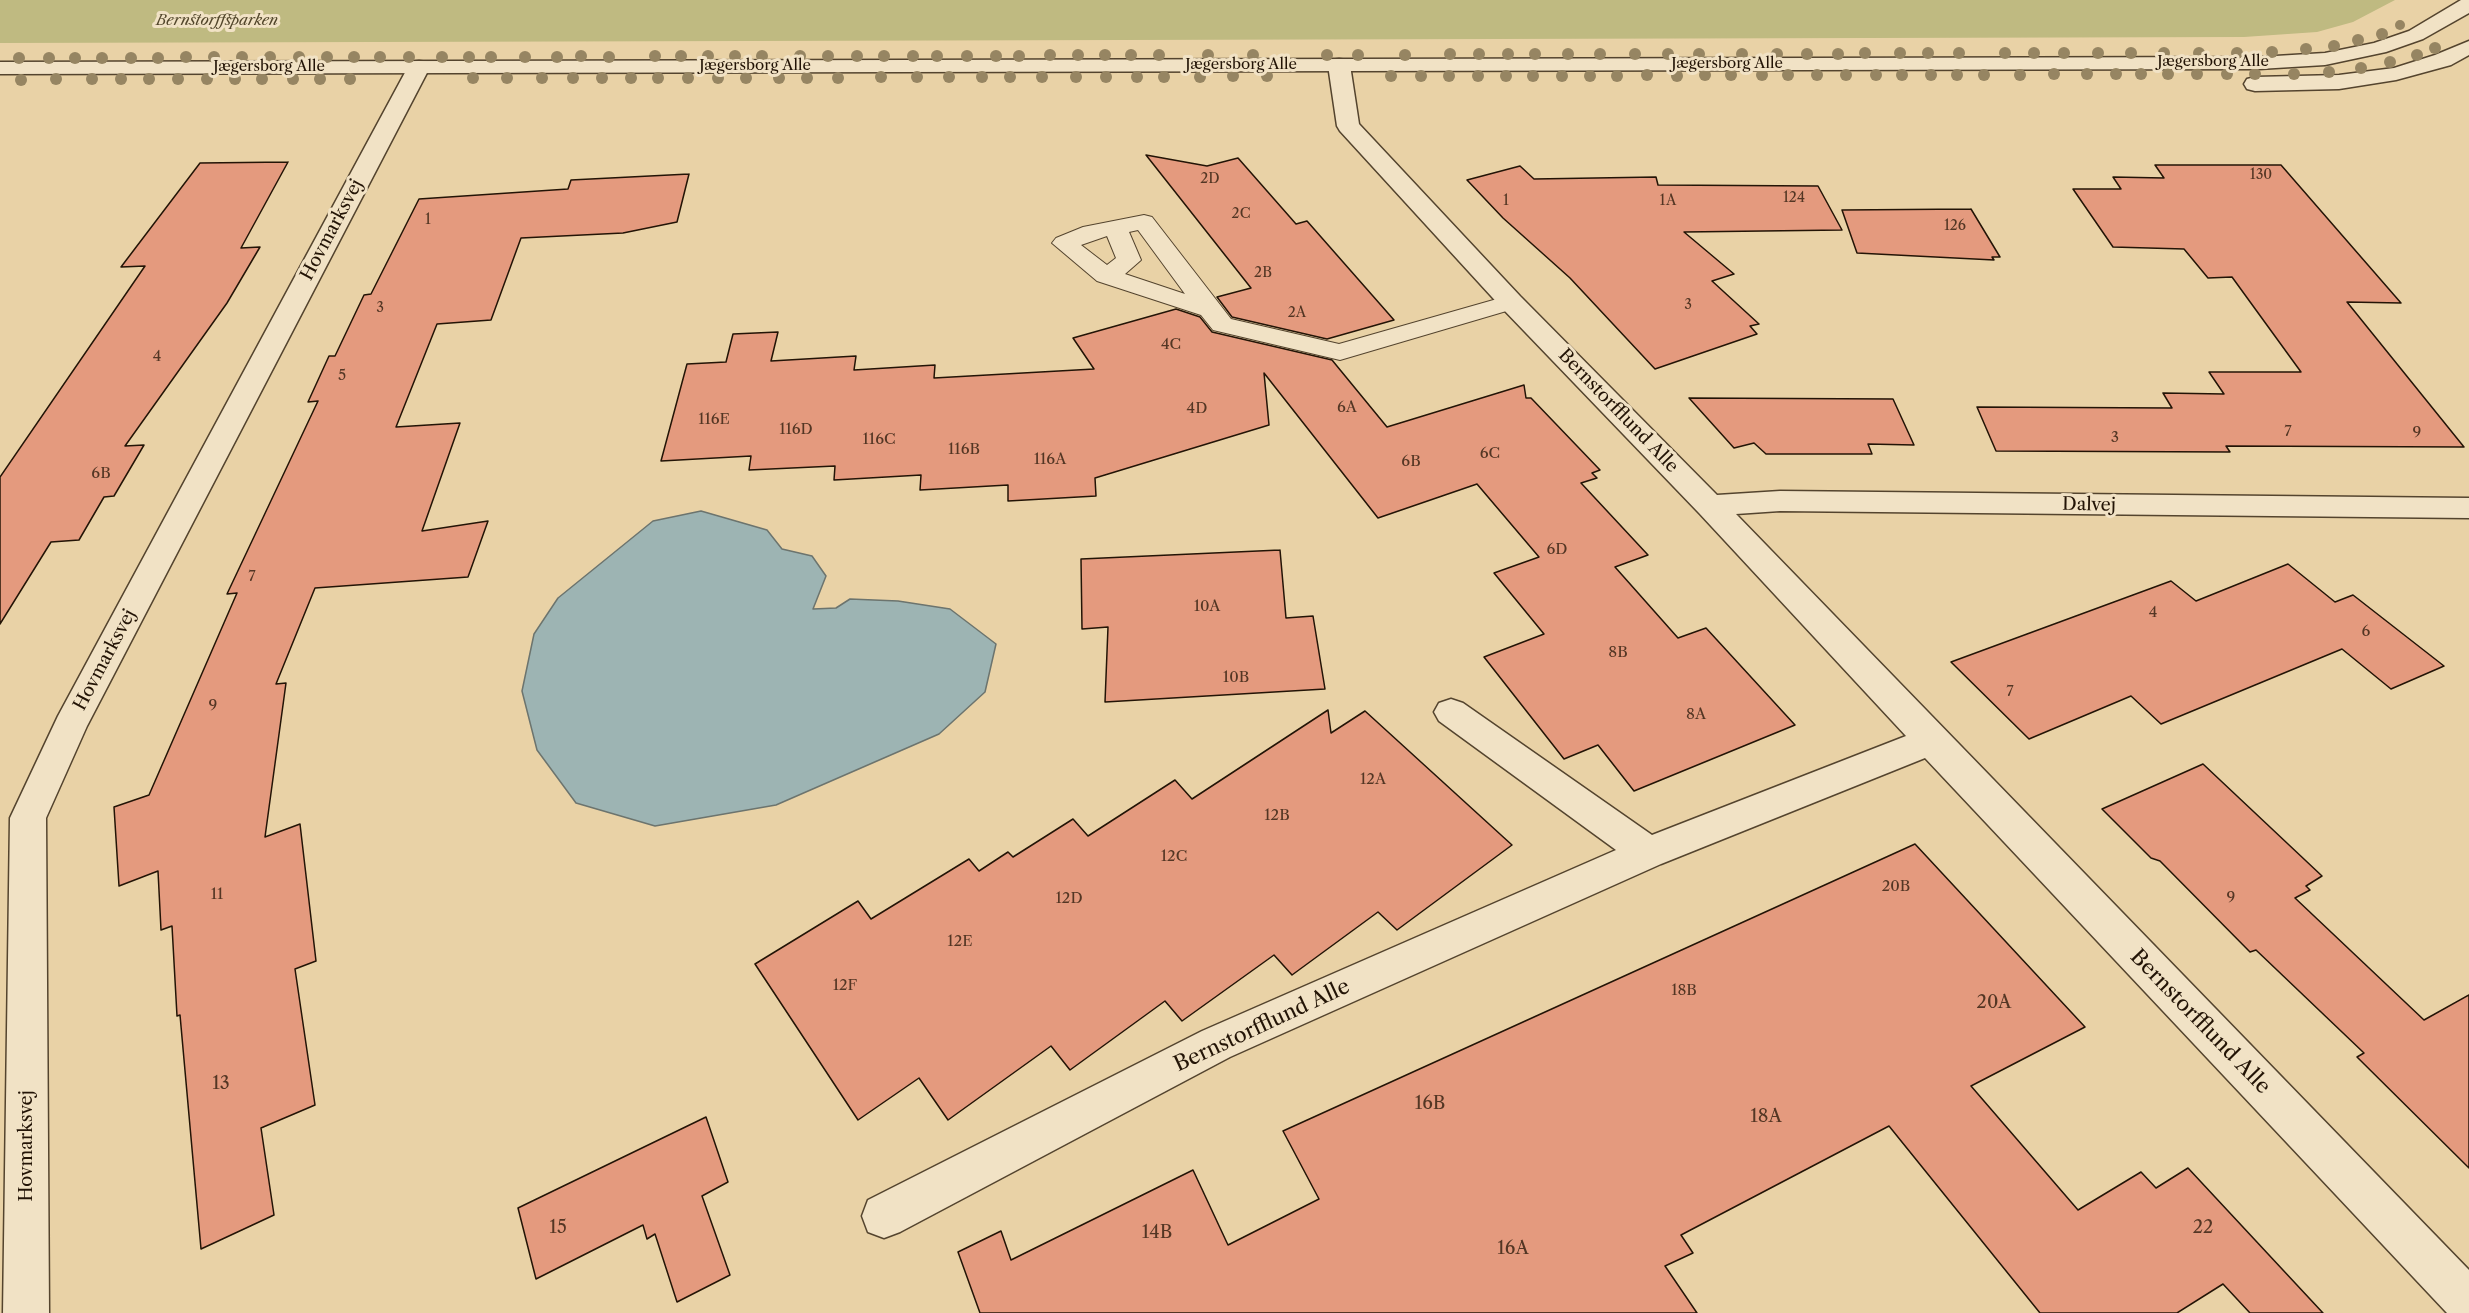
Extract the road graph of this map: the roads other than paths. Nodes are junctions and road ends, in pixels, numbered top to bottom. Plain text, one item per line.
1 (2469, 3) edge
2 (2469, 47) edge
3 (0, 68) edge
4 (1341, 81) junction
5 (410, 83) junction
6 (2231, 84) dead end
7 (1115, 228) junction
8 (1106, 276) junction
9 (1511, 302) junction
10 (1210, 310) junction
11 (1710, 506) junction
12 (2469, 508) edge
13 (1451, 712) dead end
14 (1930, 741) junction
15 (1648, 853) junction
16 (884, 1216) dead end
17 (2469, 1303) edge
18 (26, 1313) edge

1 - 4 street, Jægersborg Alle
2 - 6 street, Jægersborg Alle
3 - 5 street, Jægersborg Alle
4 - 5 street, Jægersborg Alle
4 - 9 street, Bernstorfflund Alle
5 - 18 street, Hovmarksvej
7 - 8 lane
7 - 8 lane
7 - 10 lane
8 - 10 lane
9 - 10 lane
9 - 11 street, Bernstorfflund Alle
11 - 12 street, Dalvej
11 - 14 street, Bernstorfflund Alle
13 - 15 street
14 - 15 street, Bernstorfflund Alle
14 - 17 street, Bernstorfflund Alle
15 - 16 street, Bernstorfflund Alle

